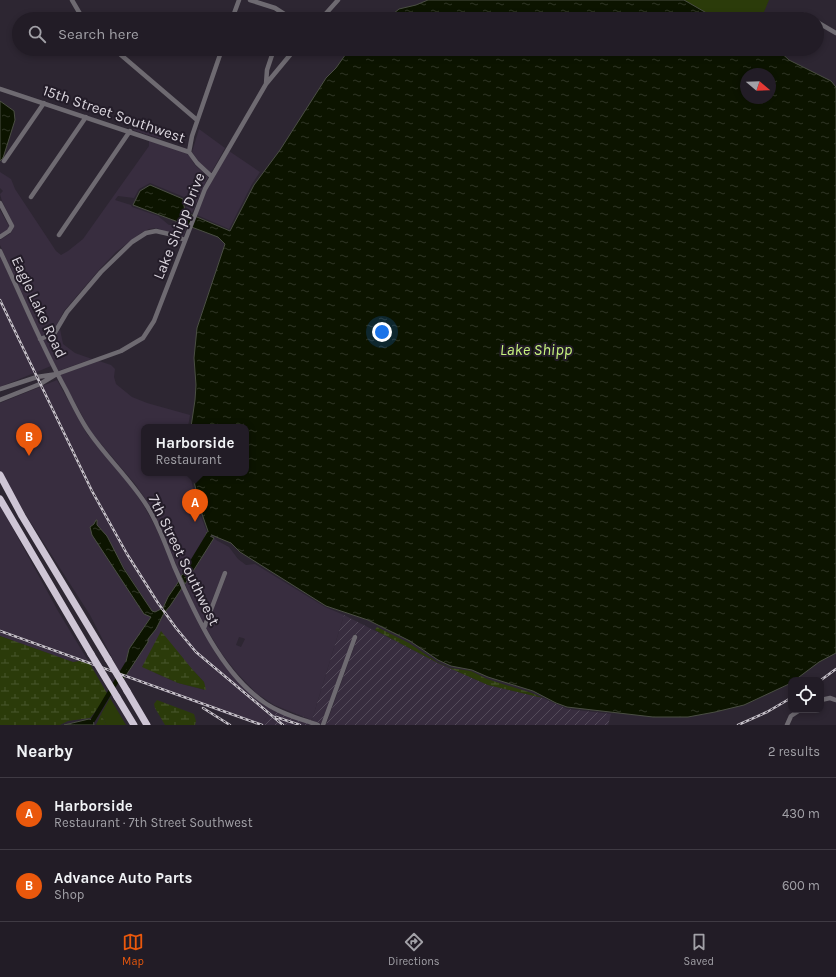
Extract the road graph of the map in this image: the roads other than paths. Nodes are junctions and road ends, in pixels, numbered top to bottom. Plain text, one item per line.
1 (72, 0) edge
2 (238, 0) edge
3 (250, 0) edge
4 (338, 0) edge
5 (78, 12) edge
6 (234, 12) edge
7 (281, 12) edge
8 (327, 12) edge
9 (824, 26) edge
10 (836, 33) edge
11 (122, 56) edge
12 (219, 56) edge
13 (272, 56) edge
14 (289, 56) edge
15 (266, 84) junction
16 (0, 89) edge
17 (44, 103) junction
18 (86, 117) junction
19 (198, 120) junction
20 (130, 131) junction
21 (189, 152) junction
22 (4, 160) dead end
23 (211, 176) junction
24 (32, 198) dead end
25 (0, 203) edge
26 (59, 235) dead end
27 (0, 237) edge
28 (186, 237) junction
29 (0, 251) edge
30 (40, 339) junction
31 (57, 374) junction
32 (0, 389) edge
33 (0, 400) edge
34 (0, 475) edge
35 (0, 499) edge
36 (225, 573) dead end
37 (204, 628) junction
38 (355, 637) dead end
39 (824, 699) edge
40 (836, 700) edge
41 (796, 713) edge
42 (787, 723) edge
43 (134, 725) edge
44 (147, 725) edge
45 (318, 725) edge
46 (323, 725) edge

1 - 5 street
2 - 6 street
3 - 7 street
4 - 8 street
9 - 10 street
11 - 19 street
12 - 19 street
13 - 15 street
14 - 15 street, Lake Shipp Drive
15 - 23 street, Lake Shipp Drive
16 - 17 street, 15th Street Southwest
17 - 18 street, 15th Street Southwest
17 - 22 street
18 - 20 street, 15th Street Southwest
18 - 24 street
19 - 21 street
20 - 21 street, 15th Street Southwest
20 - 26 street
21 - 23 street, 15th Street Southwest
23 - 28 street, Lake Shipp Drive
25 - 27 street
28 - 30 street
28 - 31 street, Lake Shipp Drive
29 - 30 street, Eagle Lake Road
30 - 31 street, Eagle Lake Road
31 - 32 street
31 - 33 street
31 - 37 street, 7th Street Southwest
34 - 44 highway, bridge
35 - 43 highway, bridge
36 - 37 street
37 - 45 street, 7th Street Southwest
38 - 46 street
39 - 40 street
41 - 42 street

